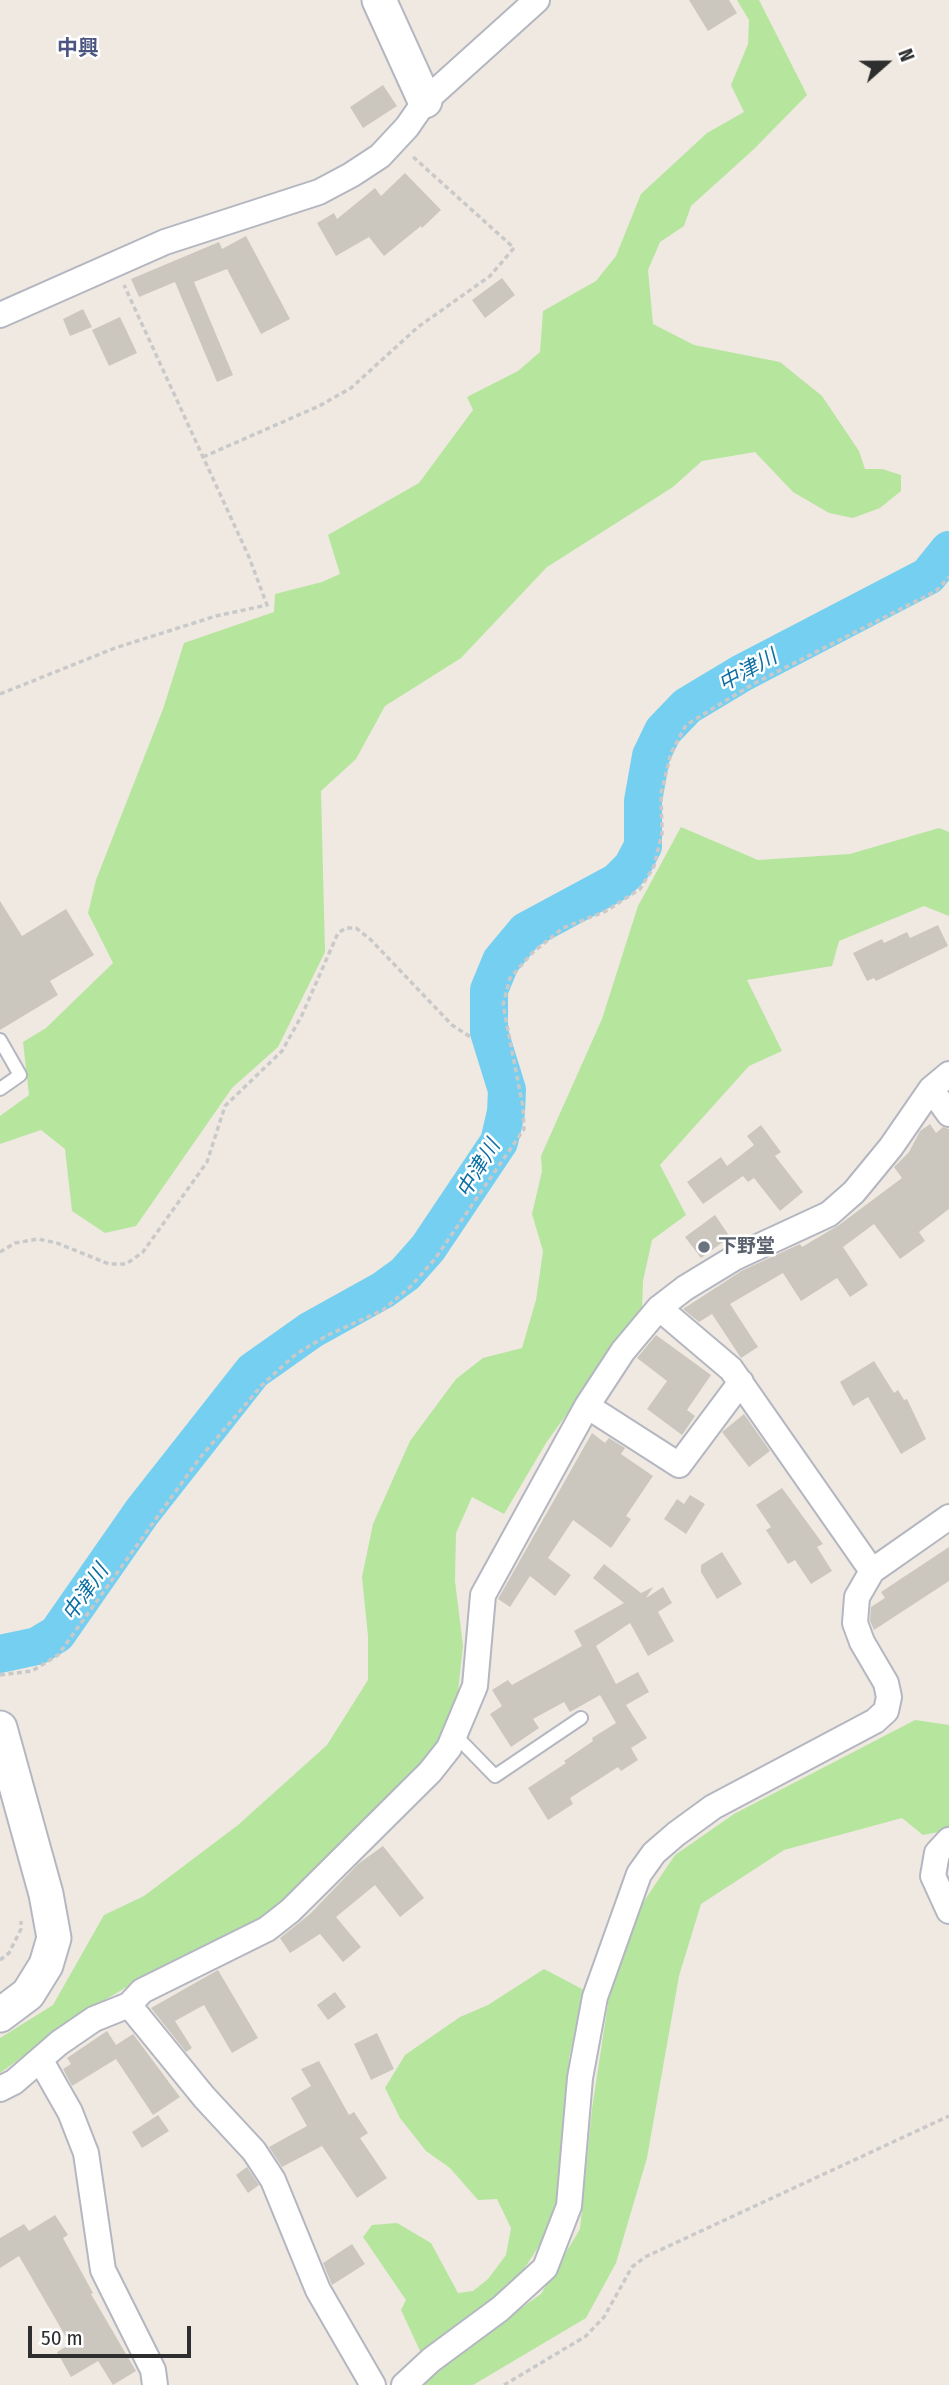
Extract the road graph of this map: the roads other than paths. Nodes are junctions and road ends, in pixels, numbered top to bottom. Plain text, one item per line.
1 (379, 0) edge
2 (537, 0) edge
3 (425, 101) junction
4 (0, 315) edge
5 (0, 1040) edge
6 (940, 1081) edge
7 (0, 1089) edge
8 (949, 1114) edge
9 (659, 1308) junction
10 (741, 1382) junction
11 (587, 1406) junction
12 (949, 1517) edge
13 (872, 1570) junction
14 (581, 1718) dead end
15 (0, 1728) edge
16 (455, 1735) junction
17 (949, 1840) edge
18 (949, 1911) edge
19 (129, 2005) junction
20 (0, 2015) edge
21 (41, 2062) junction
22 (0, 2089) edge
23 (155, 2385) edge
24 (373, 2385) edge
25 (404, 2385) edge

1 - 3 street
2 - 3 street
3 - 4 street
5 - 7 lane
6 - 8 street
6 - 9 street
9 - 10 street
9 - 11 street
10 - 11 street
10 - 13 street
11 - 16 street
12 - 13 street
13 - 25 street
14 - 16 lane
15 - 20 street
16 - 19 street
17 - 18 street
19 - 21 street
19 - 24 street
21 - 22 street
21 - 23 street

